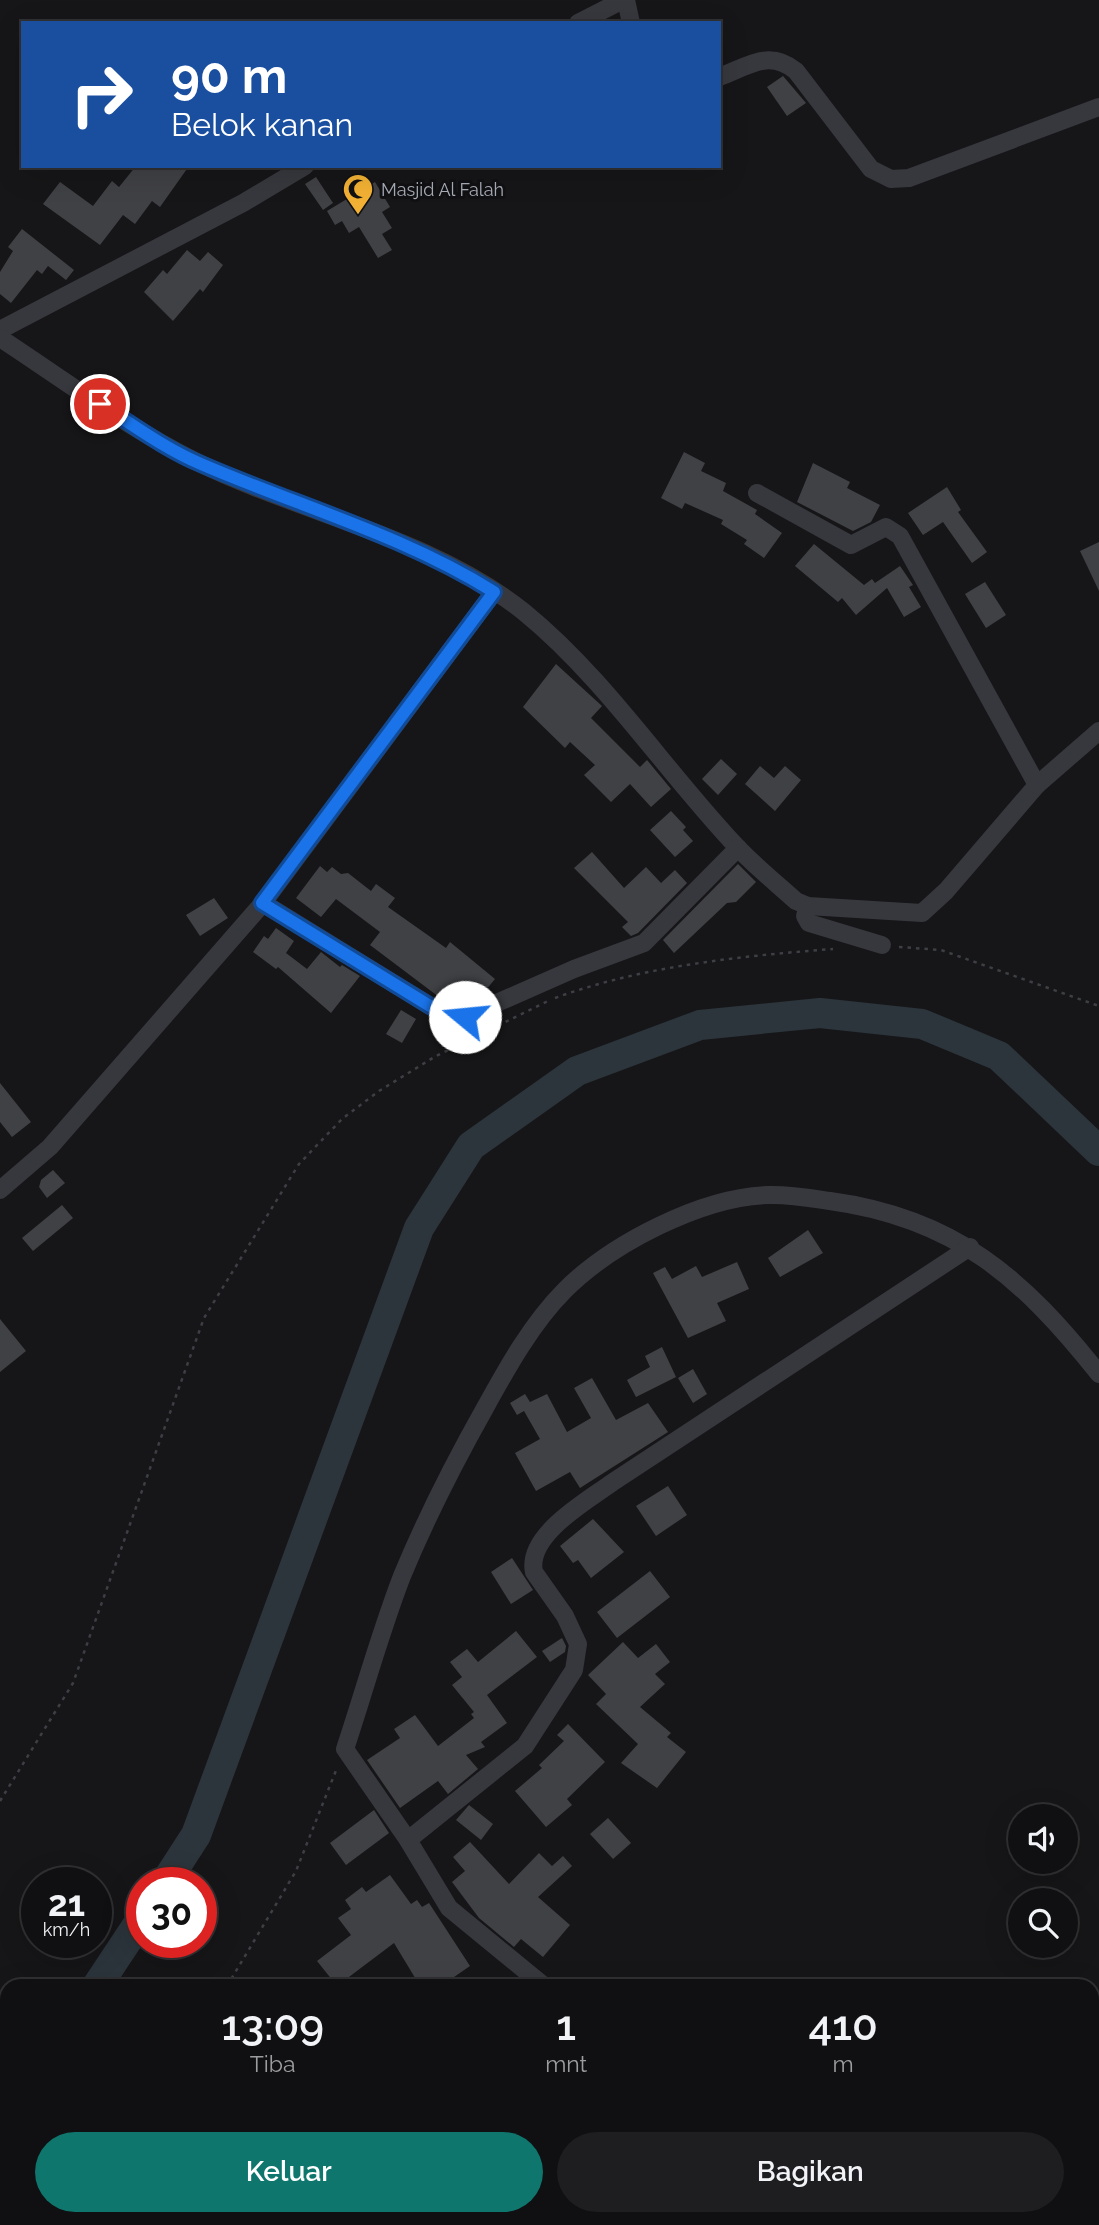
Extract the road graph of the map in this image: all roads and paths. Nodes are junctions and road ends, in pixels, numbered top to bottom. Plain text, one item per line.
1 (624, 0) edge
2 (582, 21) edge
3 (630, 21) edge
4 (721, 76) edge
5 (1099, 107) edge
6 (302, 168) edge
7 (0, 330) edge
8 (0, 338) edge
9 (757, 493) dead end
10 (494, 592) junction
11 (1099, 731) edge
12 (1037, 785) junction
13 (738, 848) junction
14 (262, 903) junction
15 (808, 906) junction
16 (882, 945) joint
17 (841, 948) dead end
18 (1099, 1006) edge
19 (0, 1190) edge
20 (970, 1247) junction
21 (1099, 1374) edge
22 (345, 1749) junction
23 (0, 1801) edge
24 (408, 1840) junction
25 (231, 1979) edge
26 (535, 1979) edge

1 - 2 street
1 - 3 street
4 - 5 street
6 - 7 street
8 - 10 street
9 - 12 street
10 - 13 street
10 - 14 street
11 - 12 street
12 - 15 street
13 - 14 street
13 - 15 street
14 - 19 street
15 - 16 street
16 - 18 path
17 - 23 path
20 - 21 street
20 - 22 street
20 - 24 street
22 - 24 street
22 - 25 path
24 - 26 street

